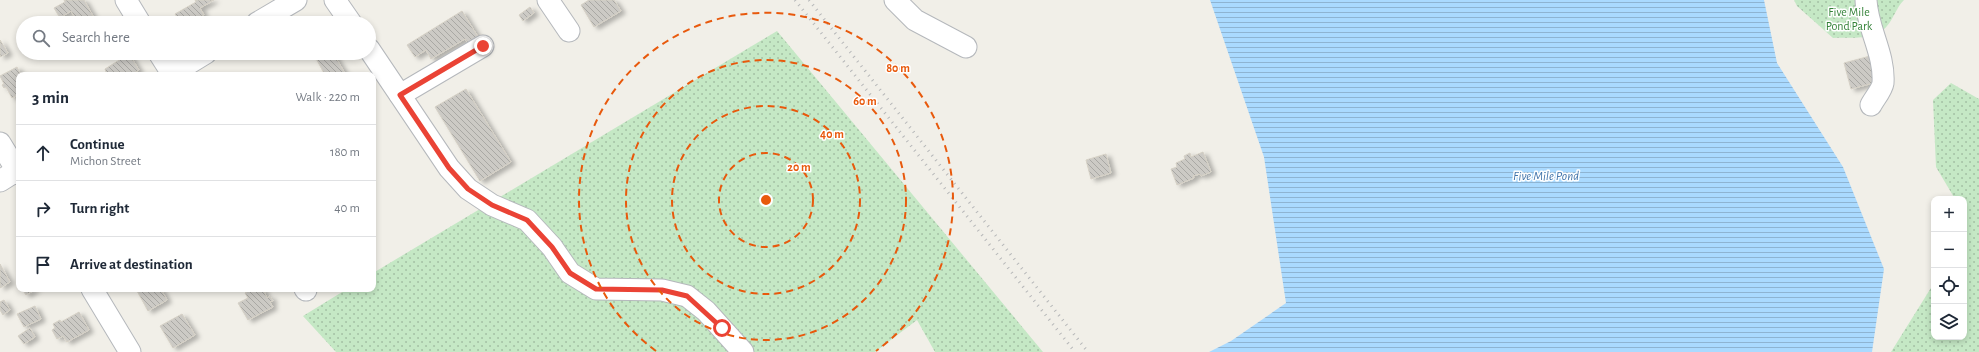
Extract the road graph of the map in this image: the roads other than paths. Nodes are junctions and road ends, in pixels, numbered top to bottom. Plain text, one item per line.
1 (126, 0) edge
2 (296, 0) edge
3 (335, 0) edge
4 (548, 0) edge
5 (895, 0) edge
6 (1866, 0) edge
7 (136, 16) edge
8 (269, 16) edge
9 (346, 16) edge
10 (569, 31) dead end
11 (483, 46) dead end
12 (966, 47) dead end
13 (376, 59) edge
14 (163, 60) edge
15 (195, 60) edge
16 (169, 72) edge
17 (176, 72) edge
18 (400, 95) junction
19 (1871, 105) dead end
20 (0, 143) edge
21 (14, 174) edge
22 (94, 292) edge
23 (130, 352) edge
24 (743, 352) edge

1 - 7 street
2 - 8 street
3 - 9 street
4 - 10 street
5 - 12 street
6 - 19 street
11 - 18 street
13 - 18 street
14 - 16 street
15 - 17 street
18 - 24 street
20 - 21 street
22 - 23 street

